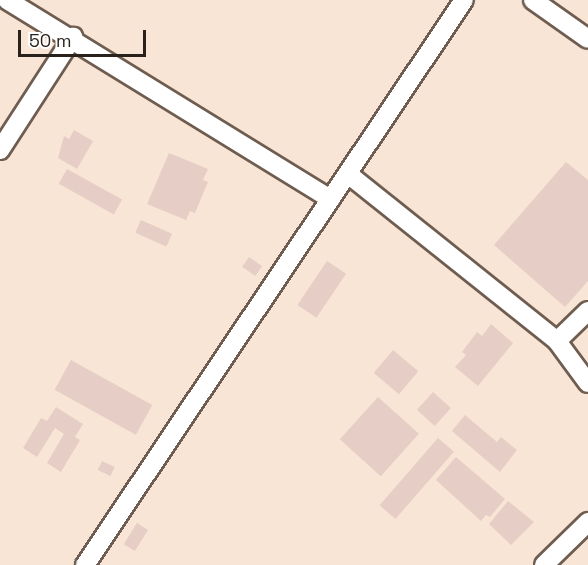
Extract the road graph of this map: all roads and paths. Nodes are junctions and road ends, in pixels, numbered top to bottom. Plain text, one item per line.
1 (7, 0) edge
2 (464, 0) edge
3 (532, 0) edge
4 (73, 37) junction
5 (588, 39) edge
6 (0, 150) edge
7 (348, 174) junction
8 (331, 200) junction
9 (588, 311) edge
10 (557, 341) junction
11 (588, 383) edge
12 (588, 522) edge
13 (85, 565) edge
14 (544, 565) edge

1 - 4 street
2 - 7 street
3 - 5 street
4 - 6 street
4 - 8 street
7 - 8 street
7 - 10 street
8 - 13 street
9 - 10 street
10 - 11 street
12 - 14 street

